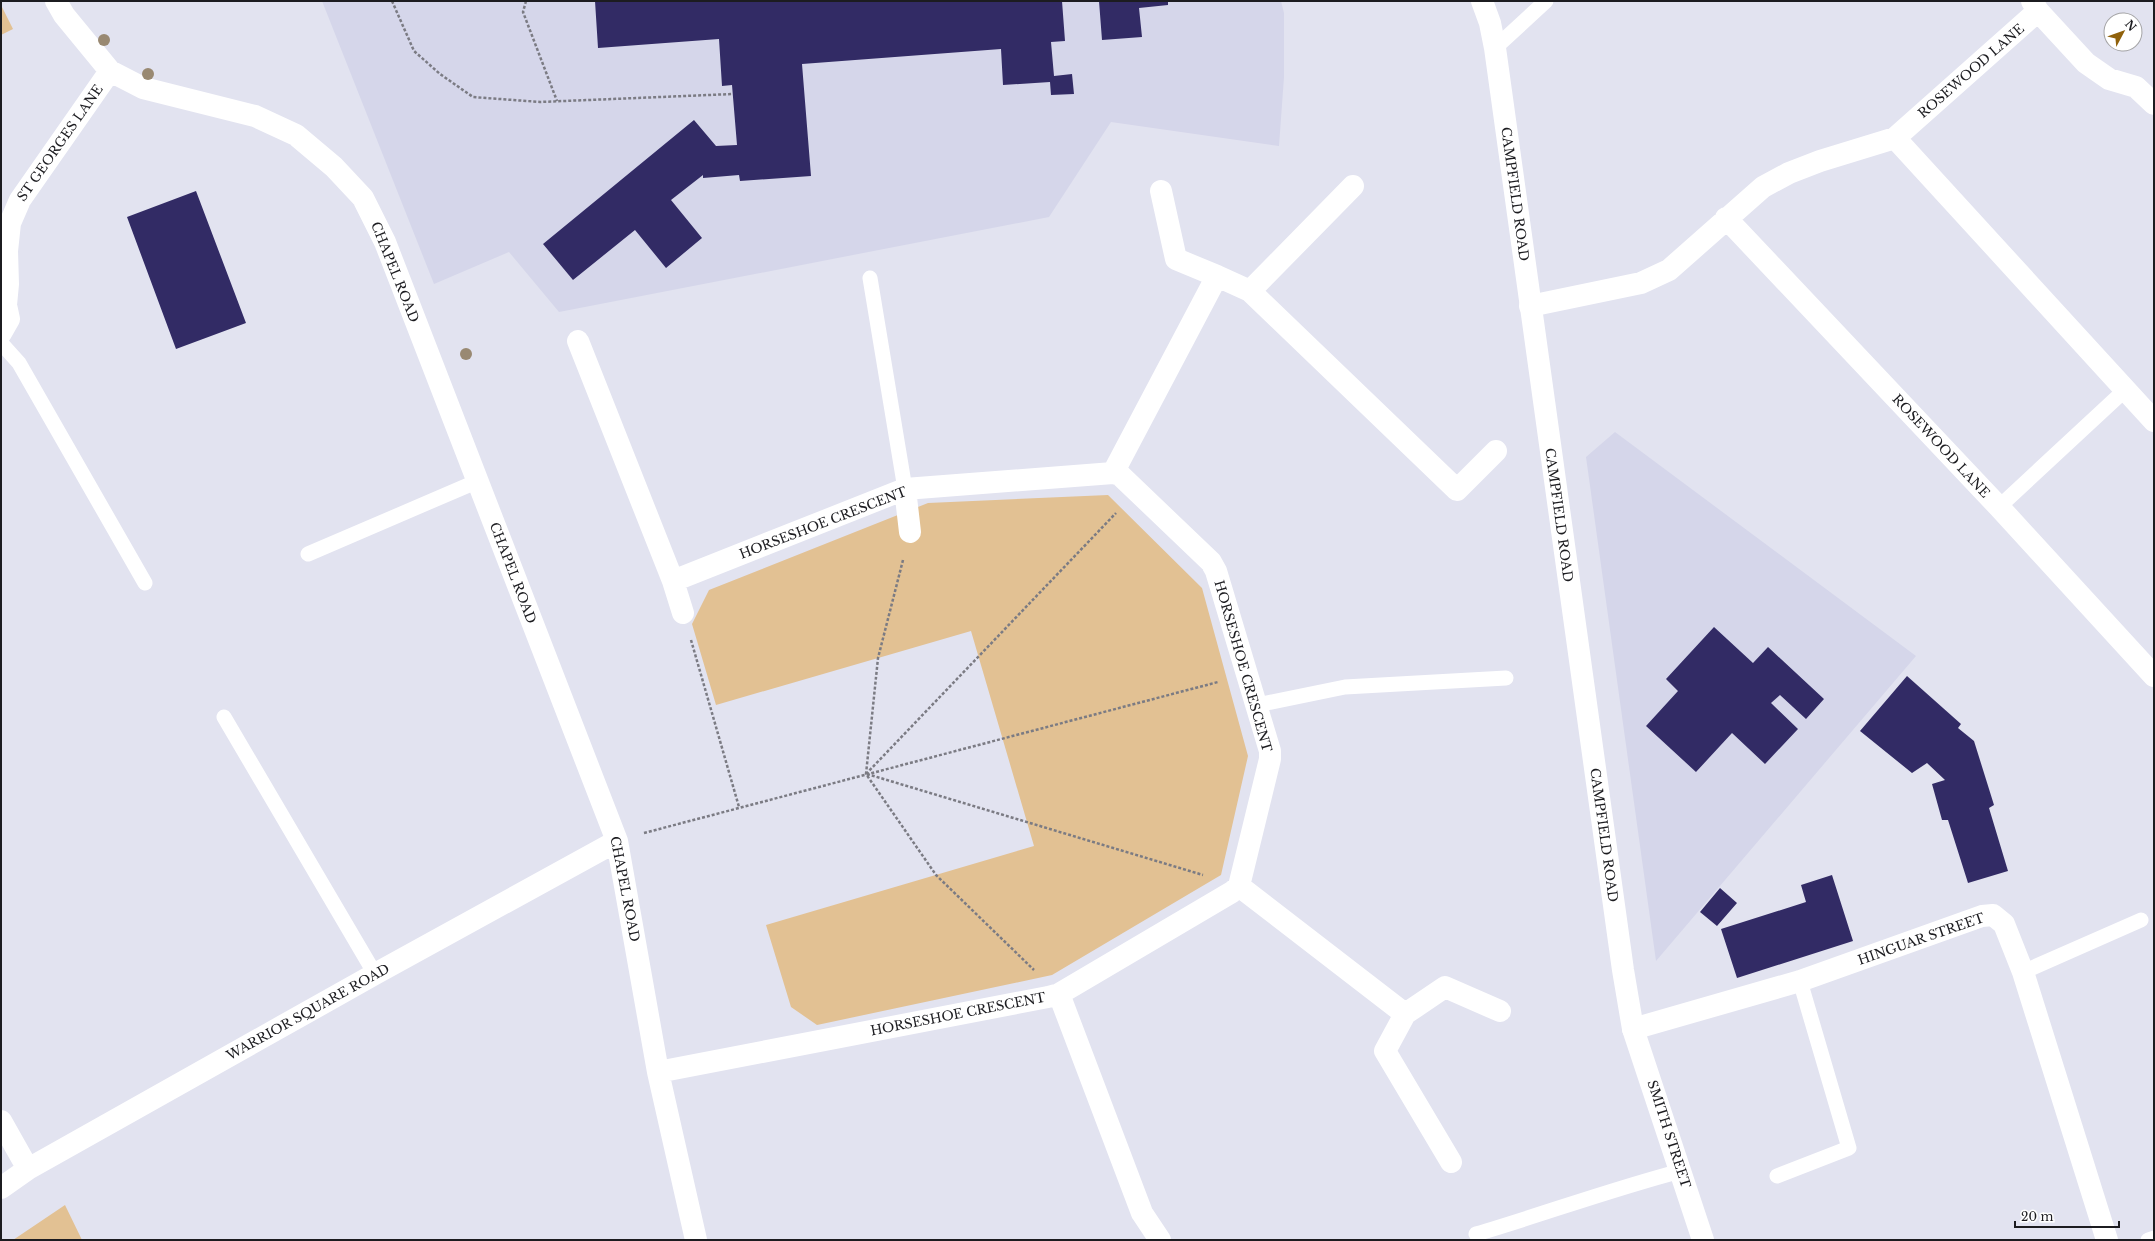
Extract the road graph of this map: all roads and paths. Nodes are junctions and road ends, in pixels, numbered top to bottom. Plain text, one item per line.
1 (56, 1) edge
2 (392, 1) edge
3 (526, 1) edge
4 (1482, 1) edge
5 (1546, 1) edge
6 (2035, 6) edge
7 (1495, 48) junction
8 (110, 72) junction
9 (733, 94) dead end
10 (557, 101) junction
11 (2154, 104) edge
12 (1895, 138) junction
13 (1353, 186) dead end
14 (1161, 191) dead end
15 (1726, 218) junction
16 (4, 250) edge
17 (1217, 276) junction
18 (870, 278) dead end
19 (1250, 291) junction
20 (1530, 306) junction
21 (1, 333) edge
22 (578, 341) dead end
23 (1, 343) edge
24 (2125, 390) junction
25 (2154, 421) edge
26 (1496, 451) dead end
27 (1113, 473) junction
28 (478, 481) junction
29 (905, 489) junction
30 (1137, 491) junction
31 (1998, 507) junction
32 (910, 532) joint
33 (308, 554) dead end
34 (673, 581) junction
35 (145, 583) dead end
36 (683, 613) joint
37 (1247, 674) junction
38 (2154, 676) edge
39 (1506, 678) dead end
40 (1257, 705) junction
41 (224, 717) dead end
42 (866, 774) junction
43 (739, 807) junction
44 (617, 841) junction
45 (1239, 886) junction
46 (2141, 920) dead end
47 (2022, 972) junction
48 (375, 974) junction
49 (1800, 981) junction
50 (1059, 994) junction
51 (1500, 1011) dead end
52 (1405, 1014) junction
53 (1633, 1029) junction
54 (658, 1072) junction
55 (1, 1121) edge
56 (1451, 1162) dead end
57 (28, 1169) junction
58 (1681, 1170) junction
59 (1777, 1176) dead end
60 (1, 1188) edge
61 (1142, 1213) junction
62 (1476, 1234) dead end
63 (2154, 1238) edge
64 (696, 1240) edge
65 (1144, 1240) edge
66 (1160, 1240) edge
67 (1703, 1240) edge
68 (2107, 1240) edge
69 (2148, 1240) edge

1 - 8 street
2 - 10 path
3 - 10 path
4 - 7 street, CAMPFIELD ROAD
5 - 7 lane
6 - 11 street
6 - 12 street, ROSEWOOD LANE
7 - 20 street, CAMPFIELD ROAD
8 - 16 street, ST GEORGES LANE
8 - 28 street, CHAPEL ROAD
9 - 10 path
12 - 15 street, ROSEWOOD LANE
12 - 24 street
13 - 19 street
14 - 17 street
15 - 20 street, ROSEWOOD LANE
15 - 31 street, ROSEWOOD LANE
16 - 21 street, ST GEORGES LANE
17 - 19 street
17 - 27 street
18 - 29 lane
19 - 26 street
20 - 53 street, CAMPFIELD ROAD
22 - 34 street
23 - 35 lane
24 - 25 street
24 - 31 lane
27 - 29 street, HORSESHOE CRESCENT
27 - 30 street, HORSESHOE CRESCENT
28 - 33 lane
28 - 44 street, CHAPEL ROAD
29 - 32 street
29 - 34 street, HORSESHOE CRESCENT
30 - 37 street, HORSESHOE CRESCENT
30 - 42 path
31 - 38 street, ROSEWOOD LANE
32 - 42 path
34 - 36 street
36 - 43 path
37 - 40 street, HORSESHOE CRESCENT
37 - 42 path
39 - 40 lane
40 - 45 street, HORSESHOE CRESCENT
41 - 48 lane
42 - 43 path
42 - 45 path
42 - 50 path
43 - 44 path
44 - 48 street, WARRIOR SQUARE ROAD
44 - 54 street, CHAPEL ROAD
45 - 50 street, HORSESHOE CRESCENT
45 - 52 street
46 - 47 lane
47 - 49 street, HINGUAR STREET
47 - 68 street, HINGUAR STREET
48 - 57 street, WARRIOR SQUARE ROAD
49 - 53 street, HINGUAR STREET
49 - 59 lane
50 - 54 street, HORSESHOE CRESCENT
50 - 61 street
51 - 52 street
52 - 56 street
53 - 58 street, SMITH STREET
54 - 64 street, CHAPEL ROAD
55 - 57 street
57 - 60 street, WARRIOR SQUARE ROAD
58 - 62 lane
58 - 67 street, SMITH STREET
61 - 65 street
61 - 66 street
63 - 69 lane

